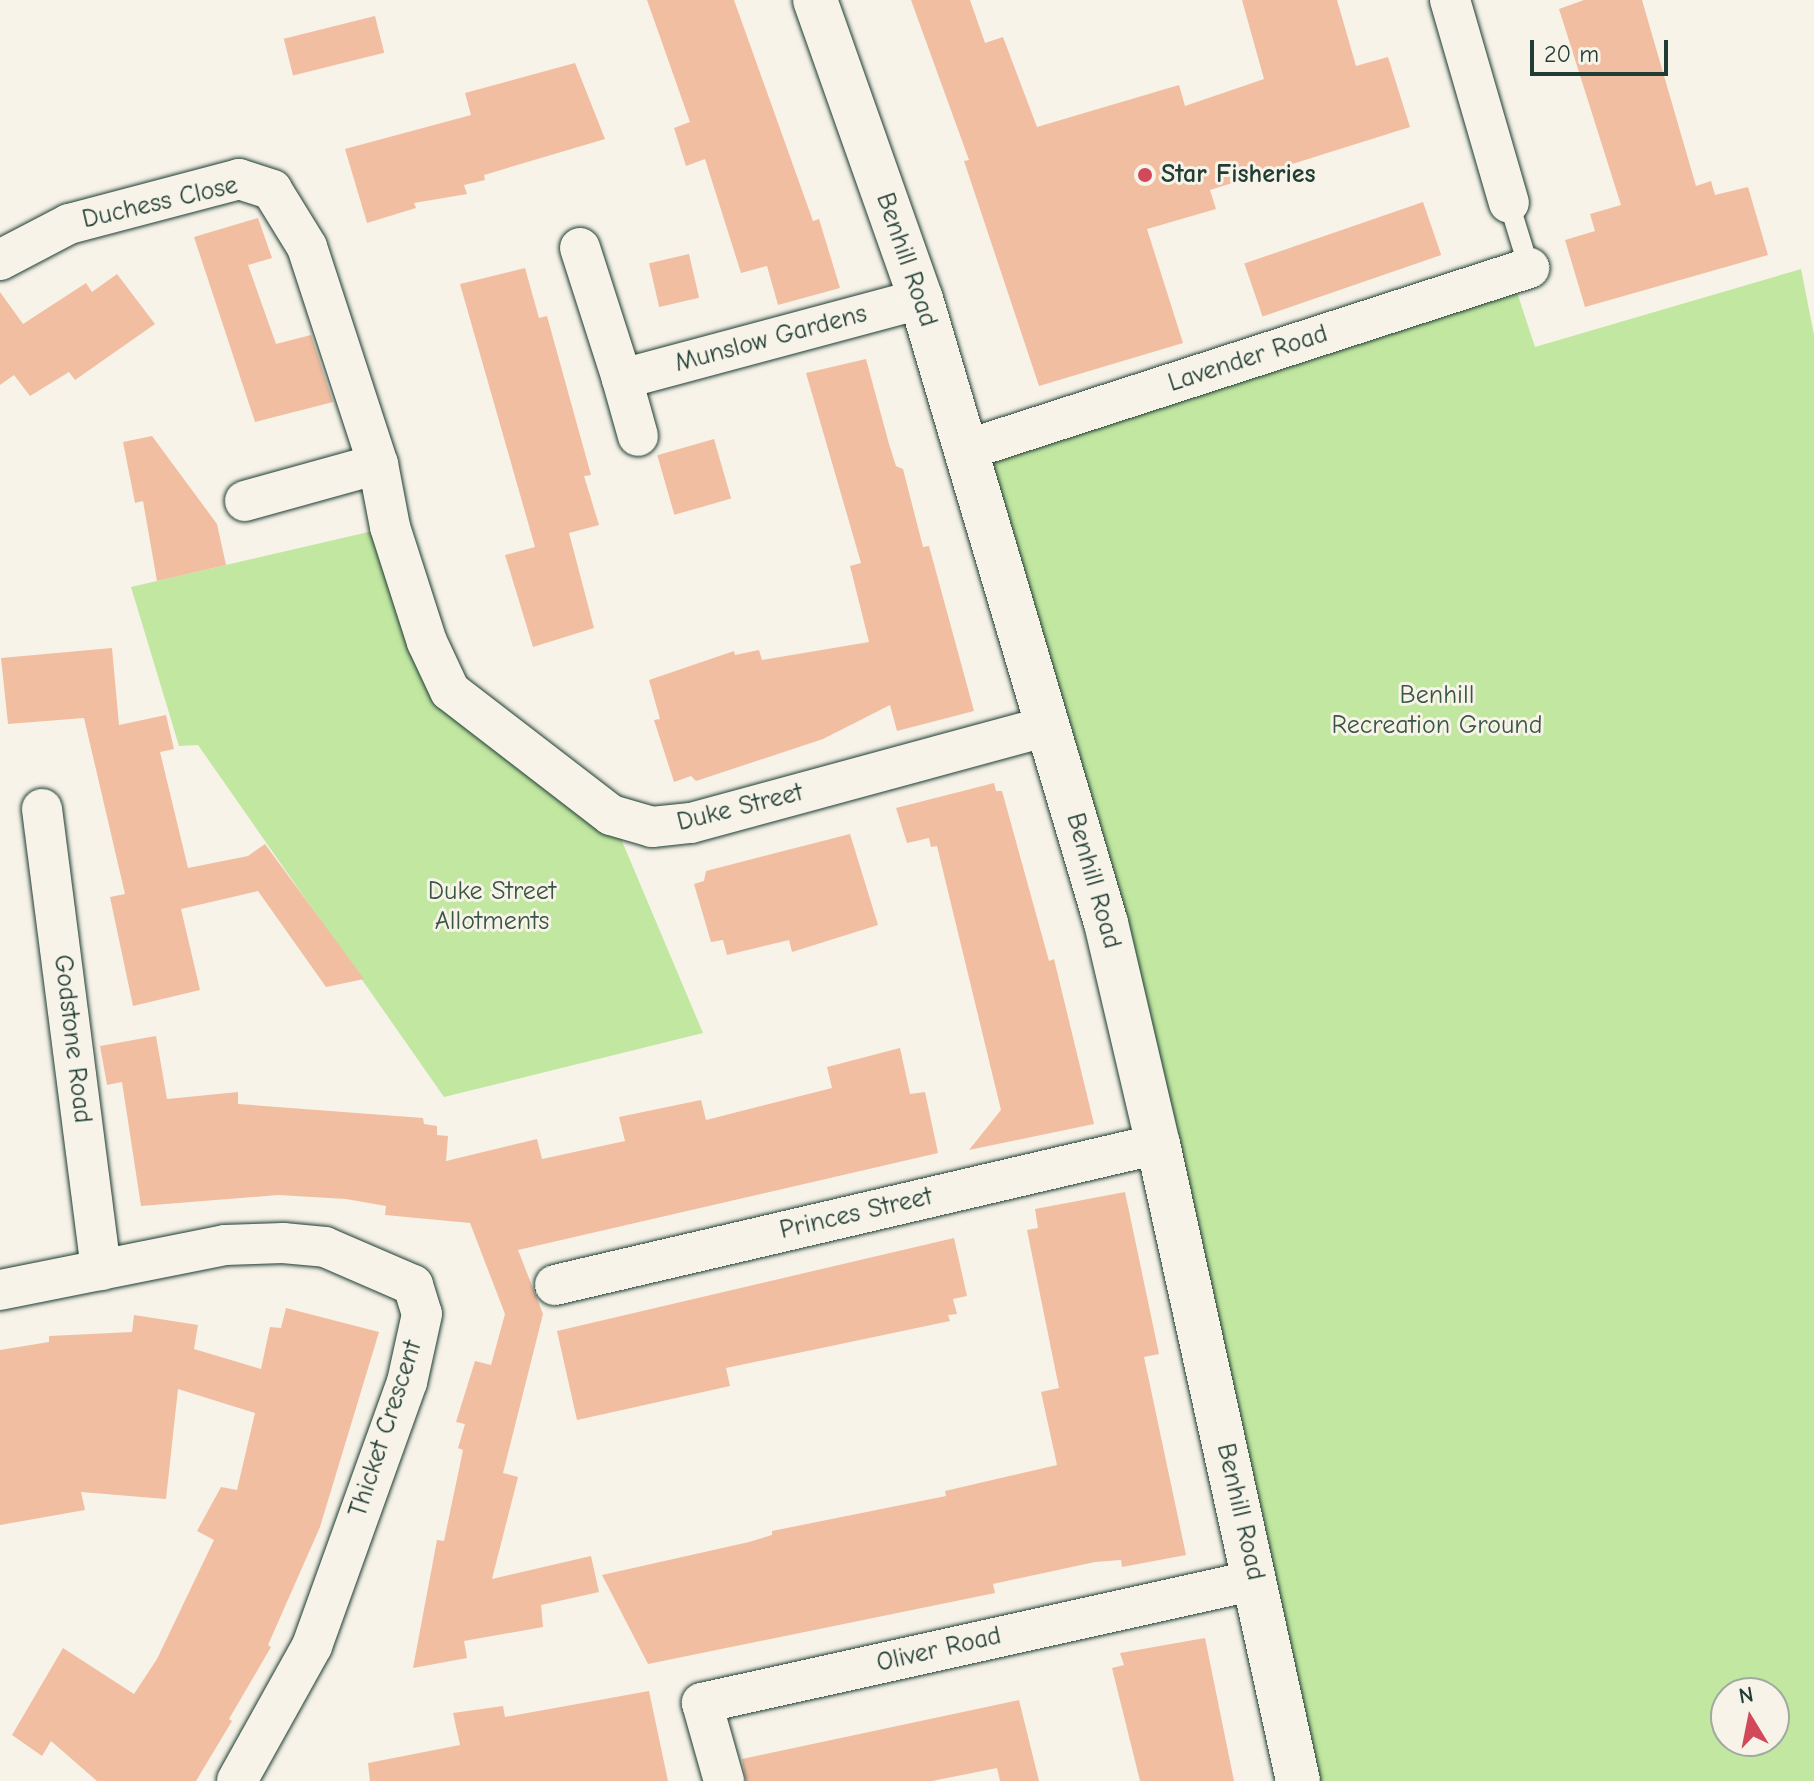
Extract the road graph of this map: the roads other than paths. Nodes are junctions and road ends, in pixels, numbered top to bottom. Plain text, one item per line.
1 (815, 0) edge
2 (1450, 0) edge
3 (1509, 203) joint
4 (580, 248) dead end
5 (0, 260) edge
6 (1529, 268) joint
7 (921, 299) junction
8 (622, 379) junction
9 (638, 436) dead end
10 (966, 450) junction
11 (378, 464) junction
12 (245, 501) dead end
13 (390, 527) joint
14 (1049, 726) junction
15 (42, 809) dead end
16 (1158, 1144) junction
17 (101, 1270) junction
18 (555, 1285) dead end
19 (0, 1290) edge
20 (1256, 1580) junction
21 (237, 1781) edge
22 (724, 1781) edge
23 (1298, 1781) edge

1 - 7 street, Benhill Road
2 - 3 street
3 - 6 lane
4 - 8 street
5 - 11 street, Duchess Close
6 - 10 street, Lavender Road
7 - 8 street, Munslow Gardens
7 - 10 street, Benhill Road
8 - 9 street
10 - 14 street, Benhill Road
11 - 12 street
11 - 13 street, Duchess Close
13 - 14 street, Duke Street
14 - 16 street, Benhill Road
15 - 17 street, Godstone Road
16 - 18 street, Princes Street
16 - 20 street, Benhill Road
17 - 19 street, Thicket Crescent
17 - 21 street, Thicket Crescent
20 - 22 street, Oliver Road
20 - 23 street, Benhill Road

